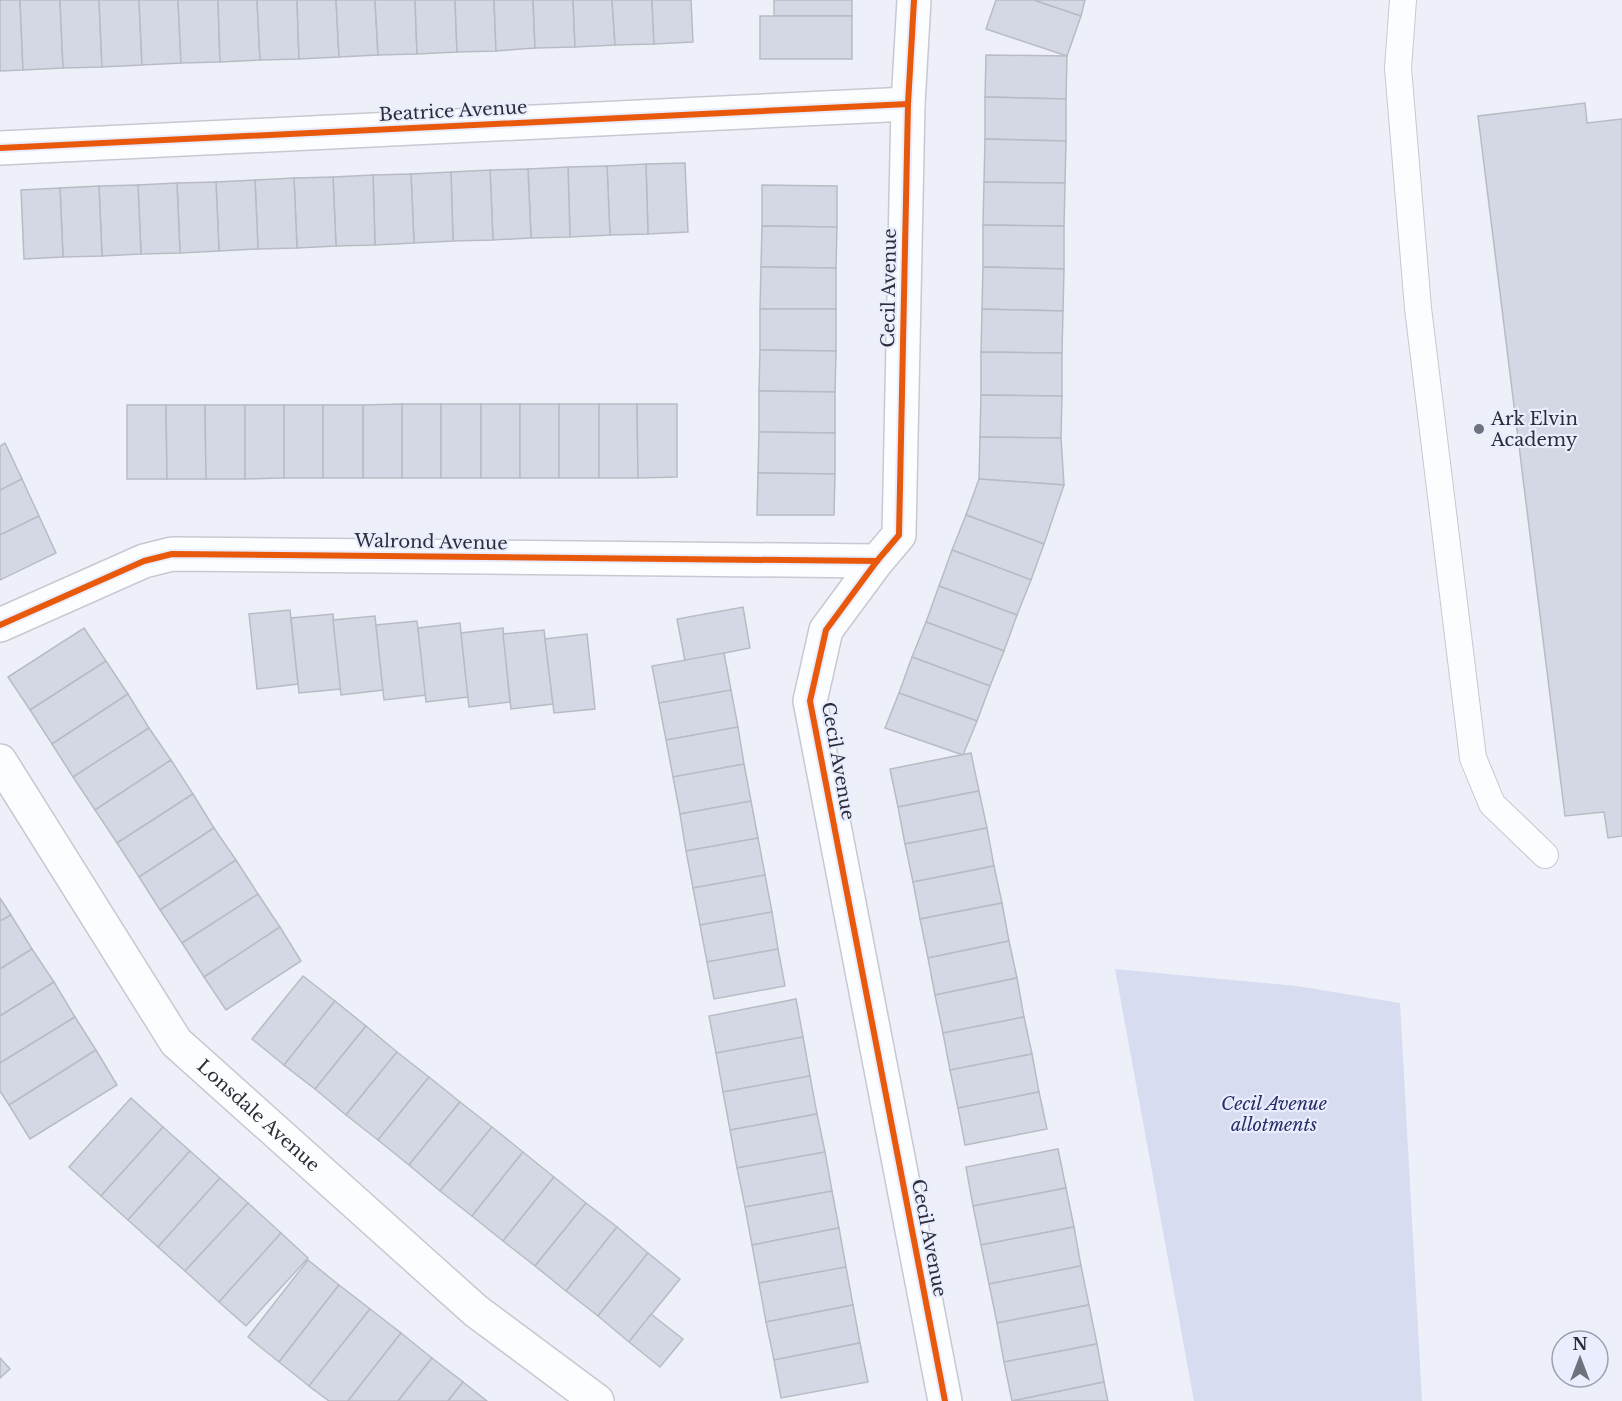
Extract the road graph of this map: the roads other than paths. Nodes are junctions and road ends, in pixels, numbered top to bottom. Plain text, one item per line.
1 (914, 0) edge
2 (1403, 0) edge
3 (908, 104) junction
4 (0, 148) edge
5 (877, 561) junction
6 (0, 625) edge
7 (0, 761) edge
8 (1545, 855) dead end
9 (597, 1401) edge
10 (945, 1401) edge

1 - 3 street, Cecil Avenue
2 - 8 lane
3 - 4 street, Beatrice Avenue
3 - 5 street, Cecil Avenue
5 - 6 street, Walrond Avenue
5 - 10 street, Cecil Avenue
7 - 9 street, Lonsdale Avenue

